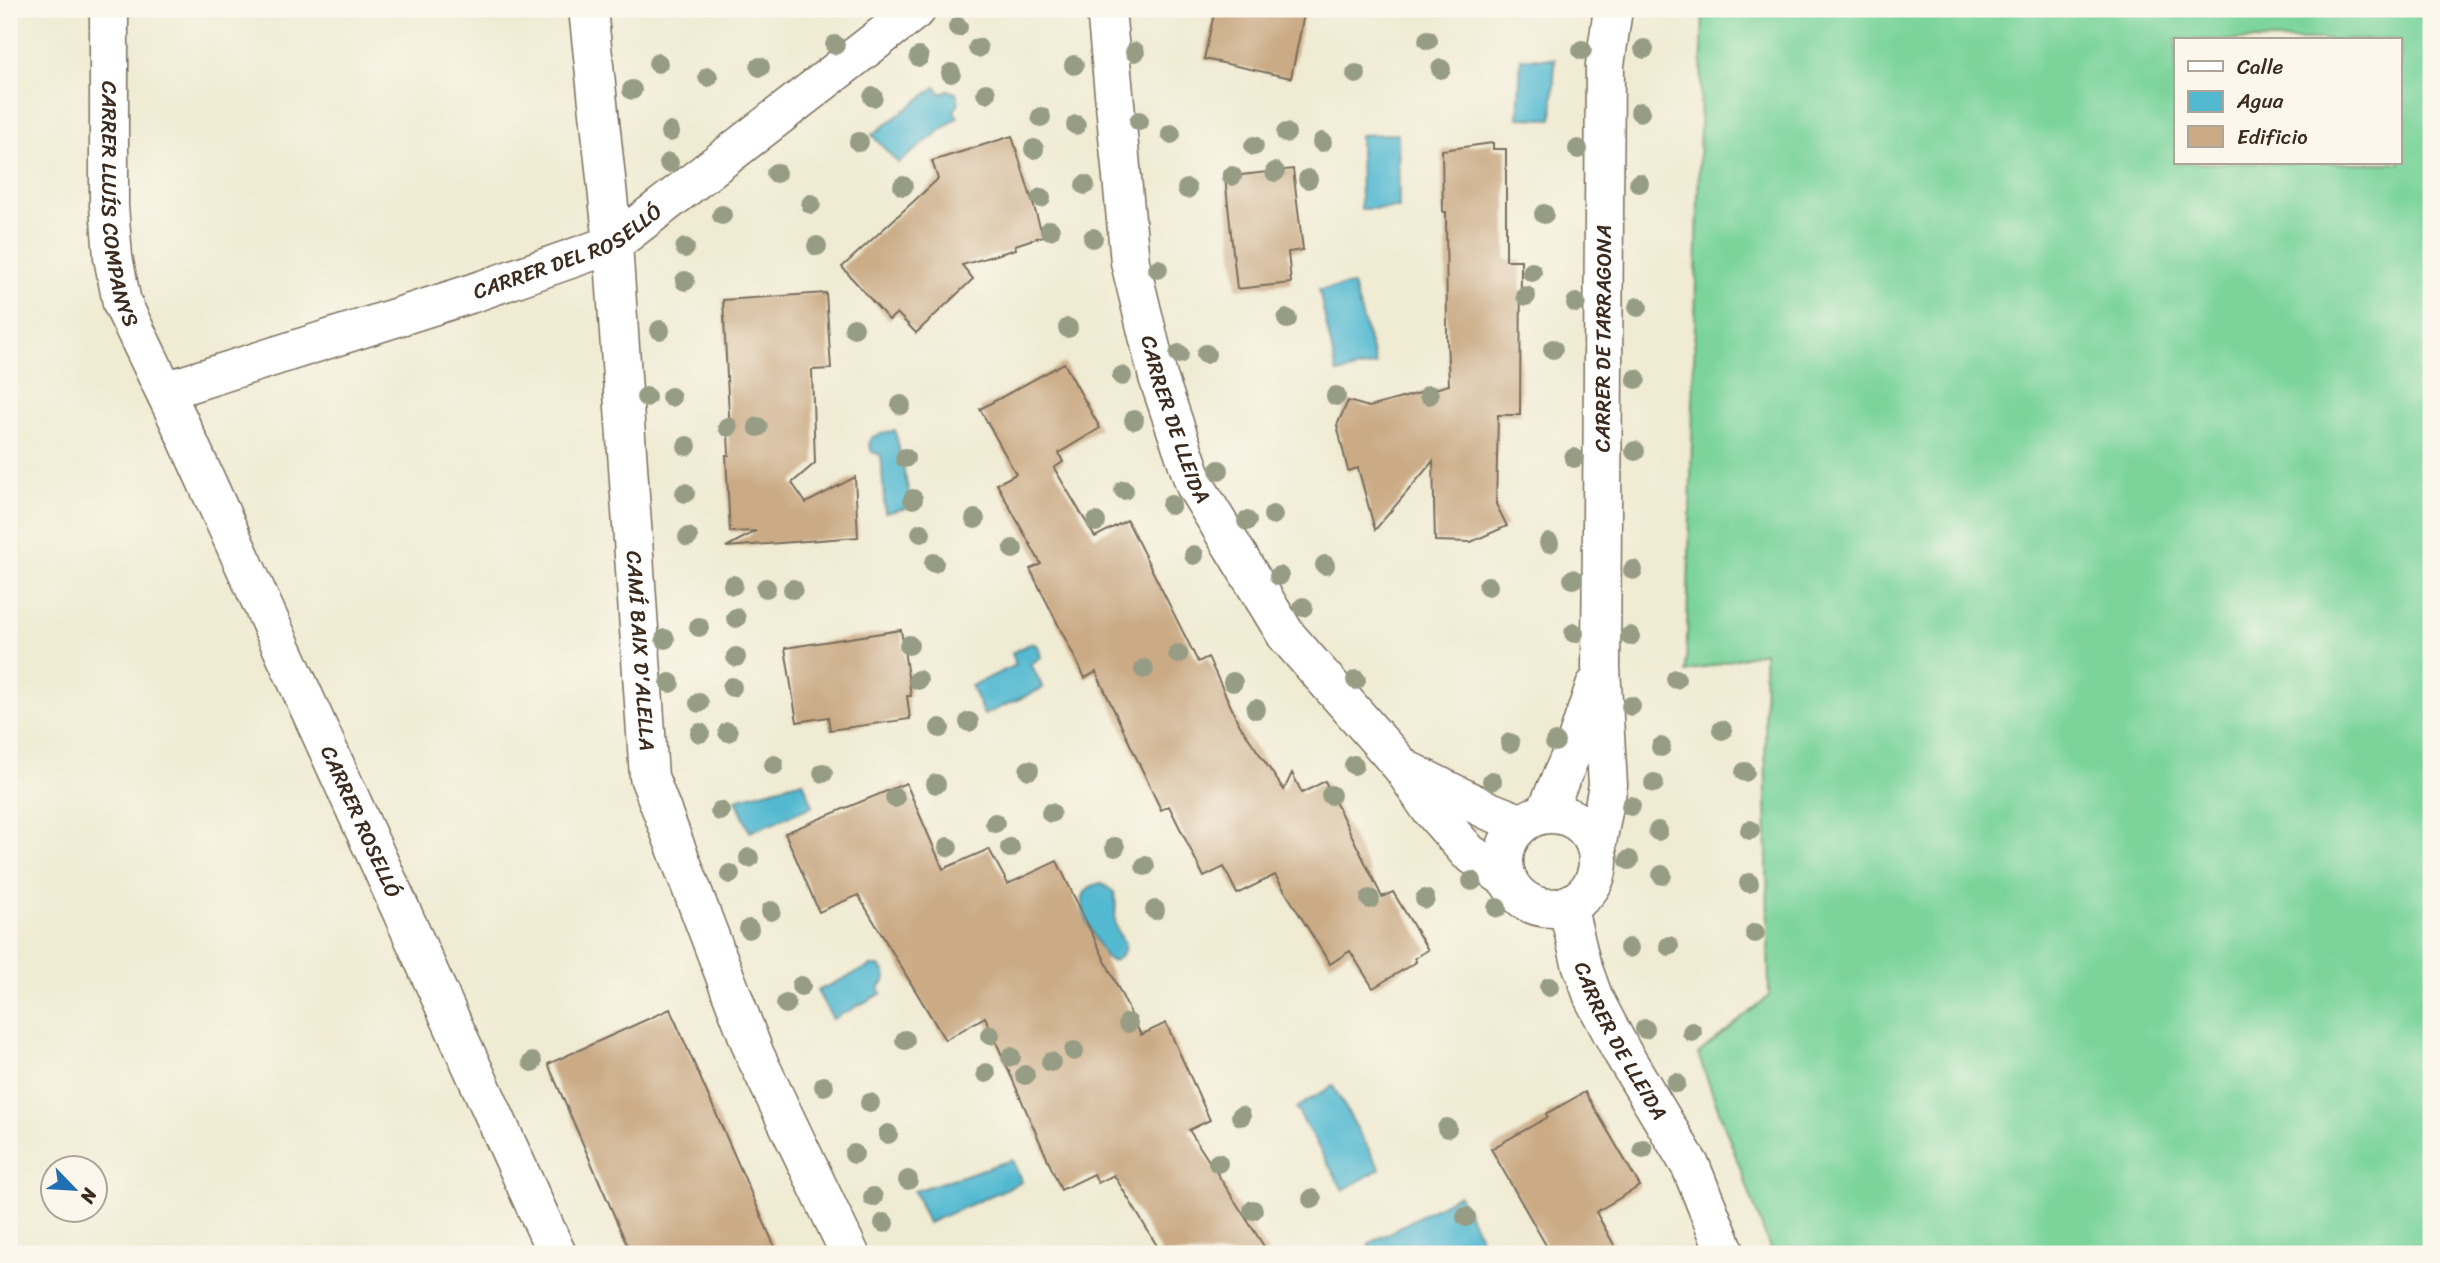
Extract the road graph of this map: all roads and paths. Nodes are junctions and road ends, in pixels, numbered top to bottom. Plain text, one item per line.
1 (109, 9) edge
2 (588, 9) edge
3 (917, 9) edge
4 (1106, 9) edge
5 (1613, 9) edge
6 (613, 244) junction
7 (165, 391) junction
8 (1601, 668) junction
9 (1402, 767) junction
10 (1534, 819) junction
11 (1596, 848) junction
12 (1508, 880) junction
13 (1567, 905) junction
14 (557, 1254) edge
15 (850, 1254) edge
16 (1726, 1254) edge

1 - 7 street, CARRER LLUÍS COMPANYS
2 - 6 street, CAMÍ BAIX D'ALELLA
3 - 6 street, CARRER DEL ROSELLÓ
4 - 9 street, CARRER DE LLEIDA
5 - 8 street, CARRER DE TARRAGONA
6 - 7 street, CARRER DEL ROSELLÓ
6 - 15 street, CAMÍ BAIX D'ALELLA
7 - 14 street, CARRER ROSELLÓ
8 - 10 street, CARRER DE TARRAGONA
8 - 11 street, CARRER DE TARRAGONA
9 - 10 street, CARRER DE LLEIDA
9 - 12 street, CARRER DE LLEIDA
10 - 11 street
10 - 12 street
11 - 13 street
12 - 13 street
13 - 16 street, CARRER DE LLEIDA

